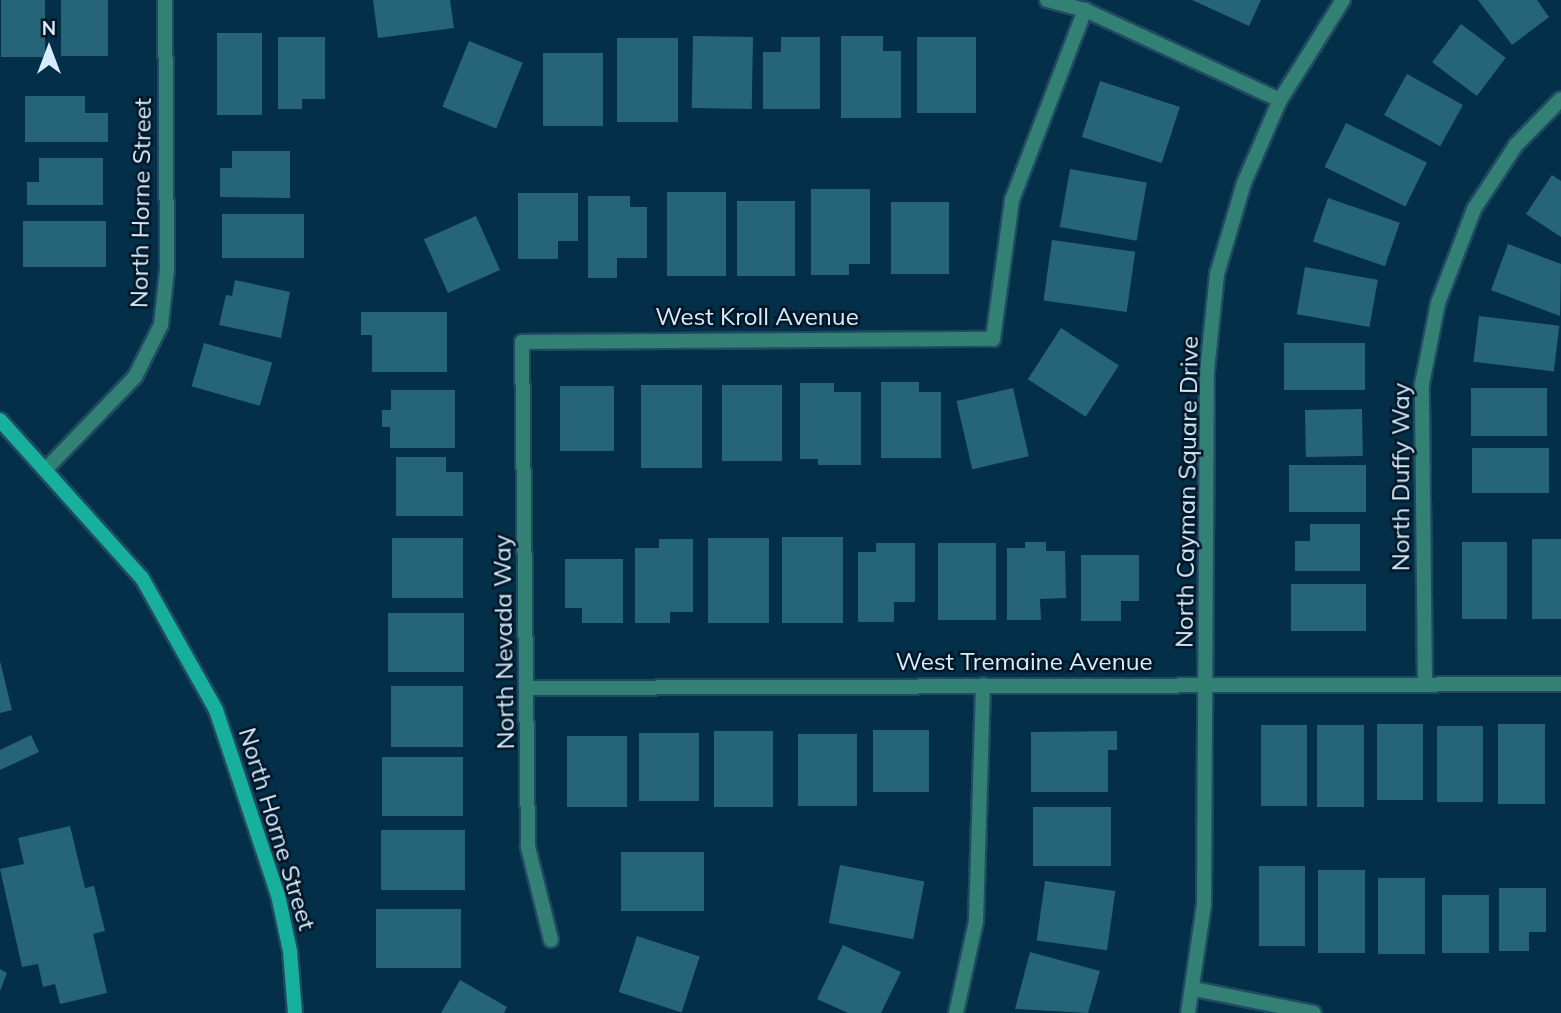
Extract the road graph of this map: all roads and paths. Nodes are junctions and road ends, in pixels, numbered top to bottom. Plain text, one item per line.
1 (165, 0) edge
2 (1047, 0) edge
3 (1343, 0) edge
4 (1085, 10) junction
5 (1561, 99) edge
6 (1280, 100) junction
7 (522, 342) joint
8 (0, 419) edge
9 (47, 468) junction
10 (1561, 684) edge
11 (983, 685) junction
12 (1207, 685) junction
13 (1425, 685) junction
14 (528, 688) junction
15 (551, 940) dead end
16 (1194, 989) junction
17 (295, 1013) edge
18 (956, 1013) edge
19 (1188, 1013) edge
20 (1314, 1013) edge

1 - 9 street, North Horne Street
2 - 4 street
3 - 6 street, North Cayman Square Drive
4 - 6 street
4 - 7 street, West Kroll Avenue
5 - 13 street, North Duffy Way
6 - 12 street, North Cayman Square Drive
7 - 14 street, North Nevada Way
8 - 9 street
9 - 17 street, North Horne Street
10 - 13 street, West Tremaine Avenue
11 - 12 street, West Tremaine Avenue
11 - 14 street, West Tremaine Avenue
11 - 18 street
12 - 13 street, West Tremaine Avenue
12 - 16 street, North Cayman Square Drive
14 - 15 street, North Nevada Way
16 - 19 street, North Cayman Square Drive
16 - 20 street

